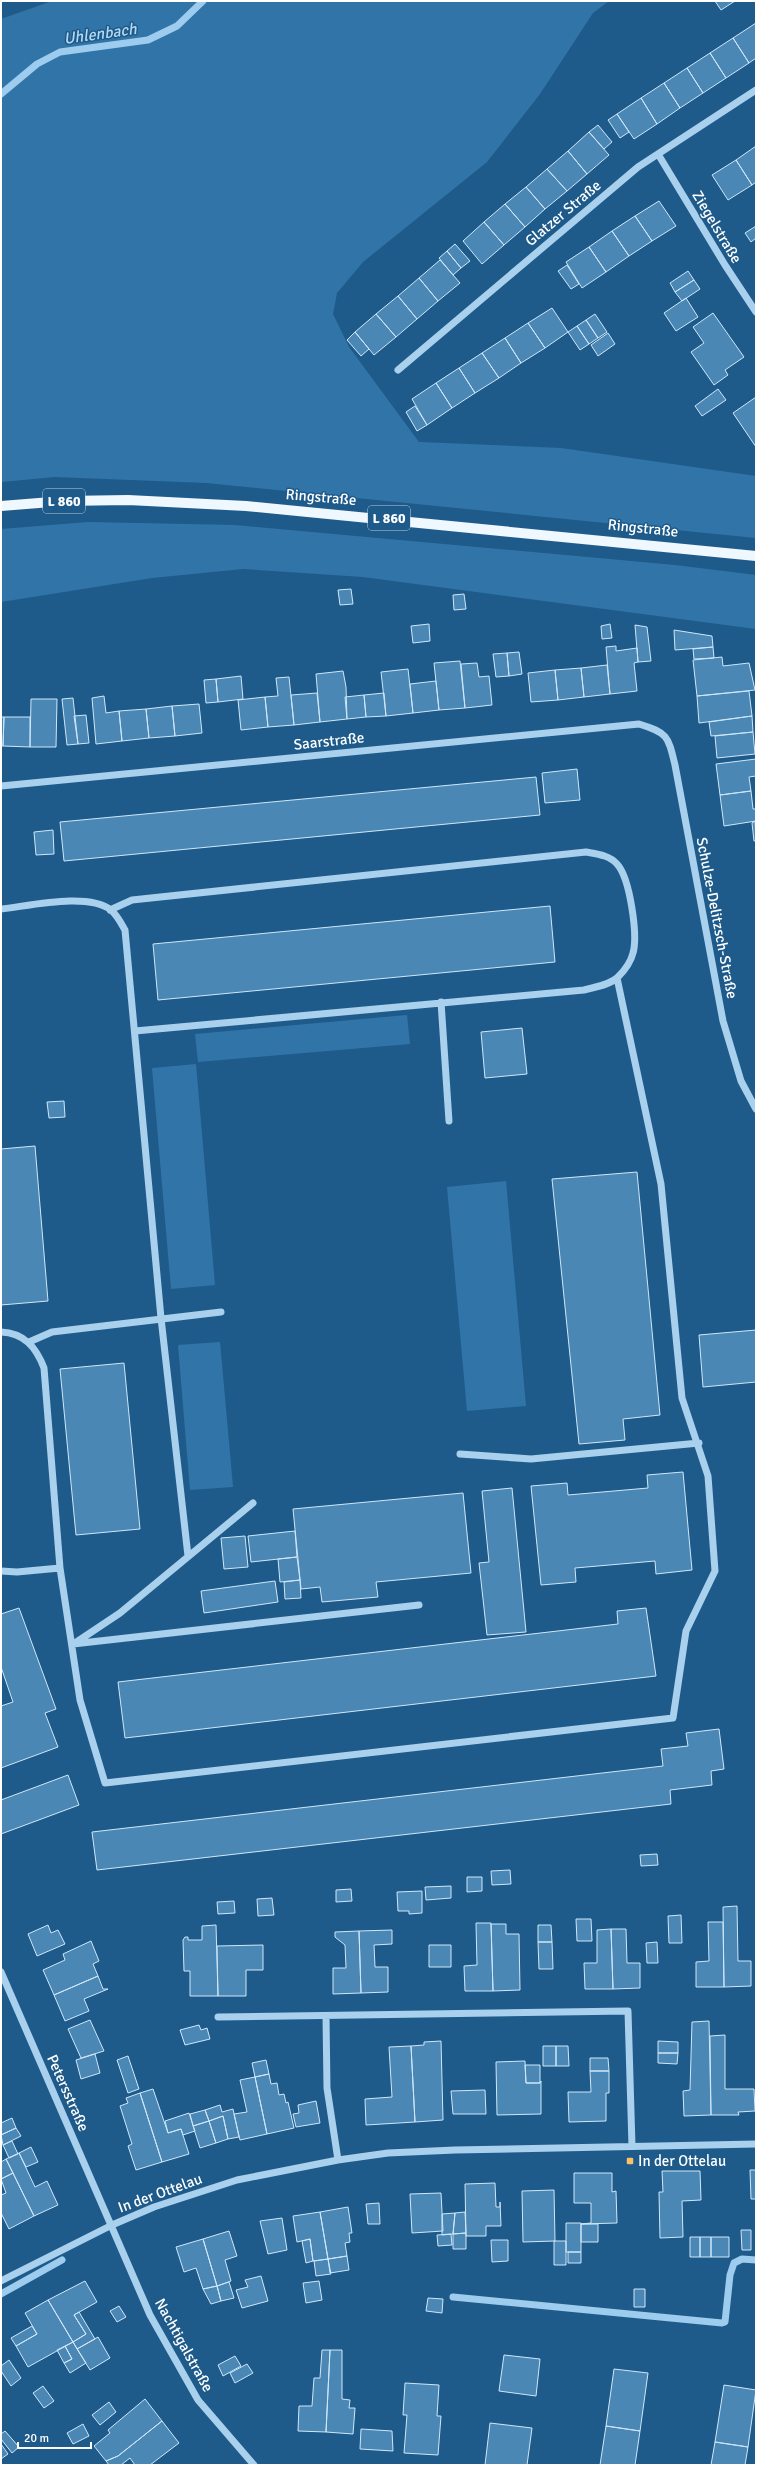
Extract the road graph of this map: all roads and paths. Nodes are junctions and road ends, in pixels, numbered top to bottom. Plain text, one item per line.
1 (756, 90) edge
2 (658, 154) junction
3 (756, 312) edge
4 (398, 370) dead end
5 (1, 506) edge
6 (756, 556) edge
7 (658, 730) joint
8 (1, 786) edge
9 (1, 909) edge
10 (110, 910) junction
11 (617, 978) junction
12 (441, 1002) junction
13 (135, 1030) junction
14 (756, 1109) edge
15 (449, 1121) dead end
16 (222, 1312) dead end
17 (161, 1318) junction
18 (1, 1332) edge
19 (29, 1342) junction
20 (699, 1444) junction
21 (460, 1454) dead end
22 (253, 1503) dead end
23 (188, 1556) junction
24 (60, 1568) junction
25 (1, 1571) edge
26 (419, 1605) dead end
27 (73, 1644) junction
28 (1, 1972) edge
29 (326, 2016) junction
30 (218, 2017) dead end
31 (756, 2144) edge
32 (632, 2146) junction
33 (338, 2160) junction
34 (112, 2225) junction
35 (1, 2281) edge
36 (254, 2465) edge

1 - 2 street, Glatzer Straße
2 - 3 street, Ziegelstraße
2 - 4 street, Glatzer Straße
5 - 6 main road, Ringstraße / L 860
7 - 8 street, Saarstraße
7 - 14 street, Schulze-Delitzsch-Straße
9 - 10 street
10 - 11 street
10 - 13 street
11 - 12 street
11 - 20 street
12 - 13 street
12 - 15 street
13 - 17 street
16 - 17 street
17 - 19 street
17 - 23 street
18 - 19 street
19 - 24 street
20 - 21 street
20 - 27 street
22 - 23 street
23 - 27 street
24 - 25 street
24 - 27 street
26 - 27 street
28 - 34 street, Petersstraße
29 - 30 street
29 - 32 street
29 - 33 street
31 - 32 street, In der Ottelau
32 - 33 street, In der Ottelau
33 - 34 street, In der Ottelau
34 - 35 street, In der Ottelau
34 - 36 street, Nachtigalstraße

